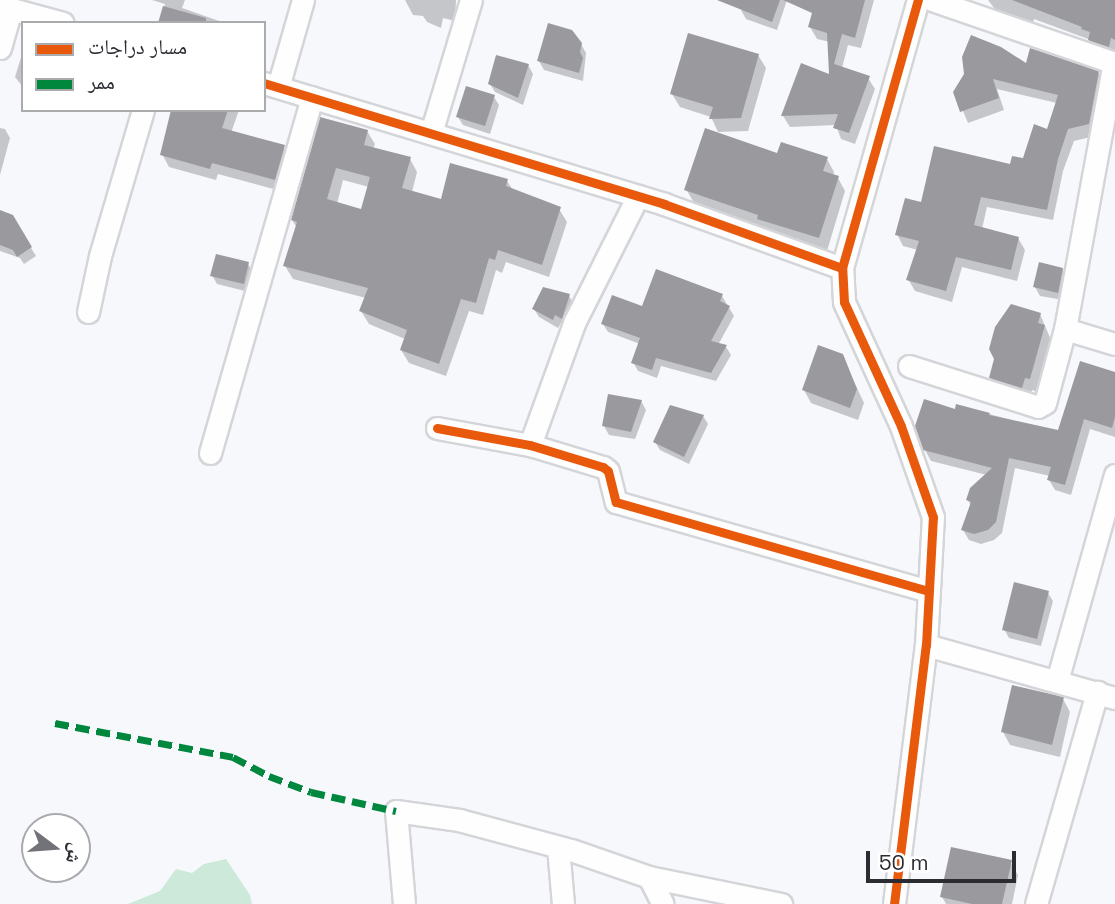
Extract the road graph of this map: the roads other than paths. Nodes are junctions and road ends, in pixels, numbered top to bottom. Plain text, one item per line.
1 (303, 0) edge
2 (471, 0) edge
3 (918, 0) edge
4 (932, 0) edge
5 (6, 8) edge
6 (54, 14) edge
7 (0, 48) edge
8 (1114, 62) edge
9 (271, 85) edge
10 (312, 97) junction
11 (142, 112) edge
12 (431, 133) junction
13 (638, 196) junction
14 (842, 268) junction
15 (89, 312) dead end
16 (1065, 329) junction
17 (1115, 344) edge
18 (909, 366) dead end
19 (437, 428) dead end
20 (530, 445) junction
21 (210, 453) dead end
22 (1115, 475) edge
23 (929, 591) junction
24 (926, 645) junction
25 (1057, 681) junction
26 (1106, 695) edge
27 (558, 847) junction
28 (649, 877) junction
29 (404, 904) edge
30 (563, 904) edge
31 (663, 904) edge
32 (781, 904) edge
33 (894, 904) edge
34 (1036, 904) edge

1 - 9 street
2 - 12 street
3 - 14 street
4 - 8 street
5 - 6 street
5 - 7 street
8 - 16 street
9 - 10 street
10 - 12 street
10 - 21 street
11 - 15 street
12 - 13 street
13 - 14 street
13 - 20 street
14 - 23 street
16 - 17 street
16 - 18 street
19 - 20 street
20 - 23 street
22 - 25 street
23 - 24 street
24 - 25 street
24 - 33 street
25 - 26 street
26 - 34 street
27 - 28 street
27 - 29 street
27 - 30 street
28 - 31 street
28 - 32 street

